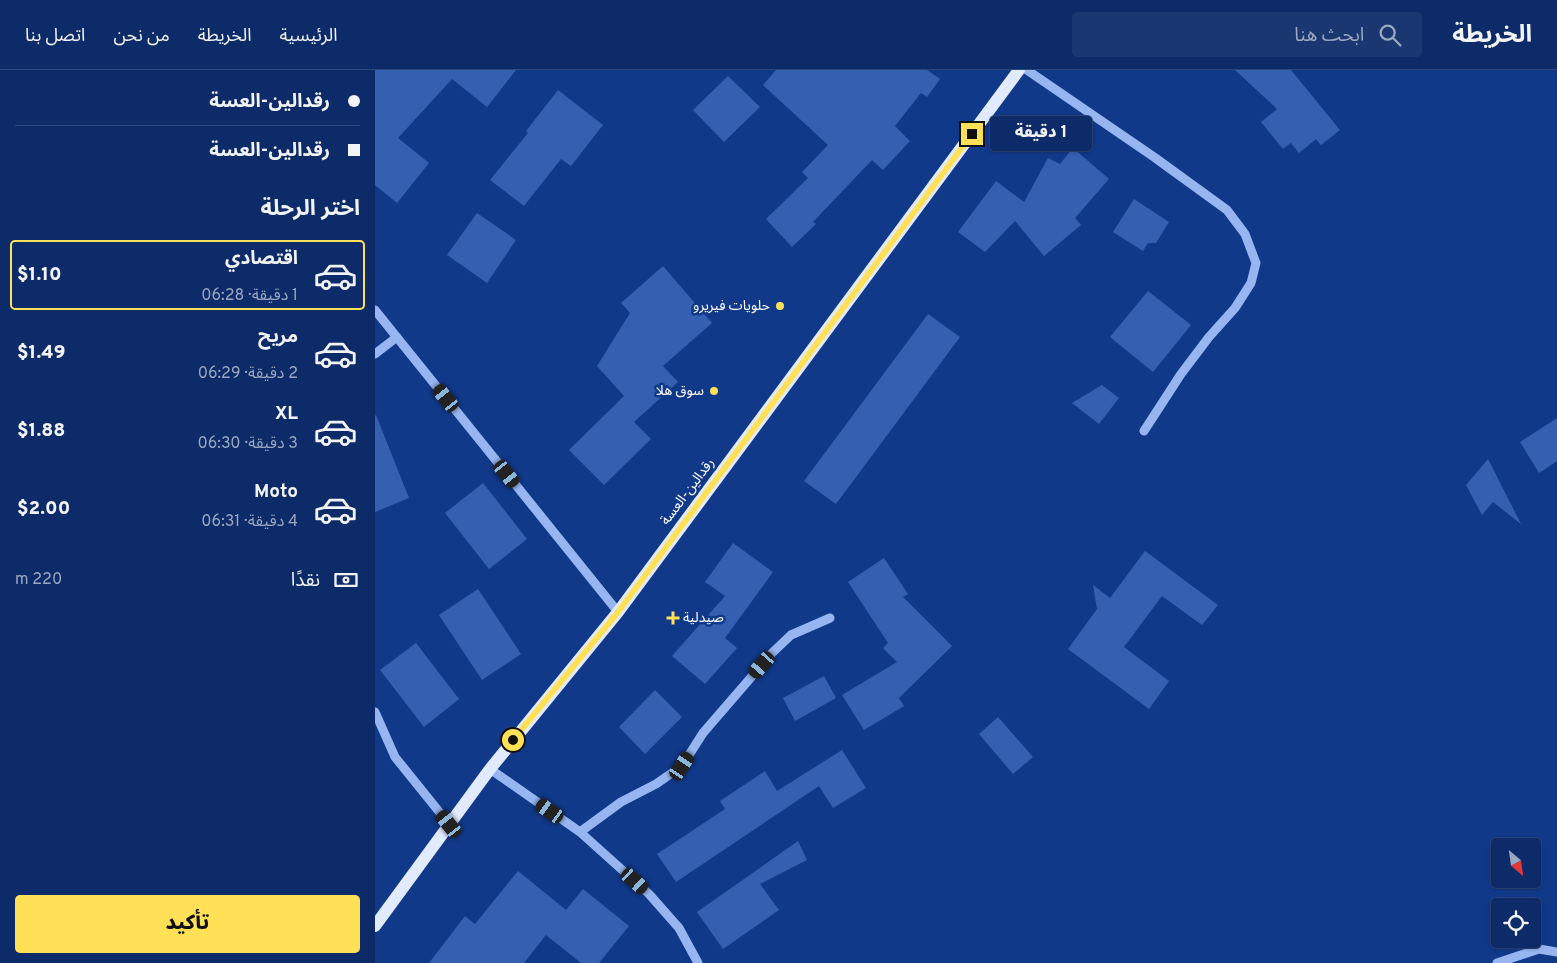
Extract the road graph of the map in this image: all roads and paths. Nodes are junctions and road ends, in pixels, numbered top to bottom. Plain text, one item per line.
1 (1019, 70) edge
2 (1027, 70) edge
3 (375, 310) edge
4 (397, 337) junction
5 (375, 354) edge
6 (1144, 432) dead end
7 (618, 612) junction
8 (830, 618) dead end
9 (375, 712) edge
10 (490, 769) junction
11 (449, 824) junction
12 (580, 832) junction
13 (375, 926) edge
14 (1557, 952) edge
15 (698, 963) edge
16 (1497, 963) edge

1 - 7 main road, رقدالين-العسة
2 - 6 street
3 - 4 street
4 - 5 street
4 - 7 street
7 - 10 main road, رقدالين-العسة
8 - 12 street
9 - 11 street
10 - 11 main road, رقدالين-العسة
10 - 12 street
11 - 13 main road, رقدالين-العسة
12 - 15 street
14 - 16 street

